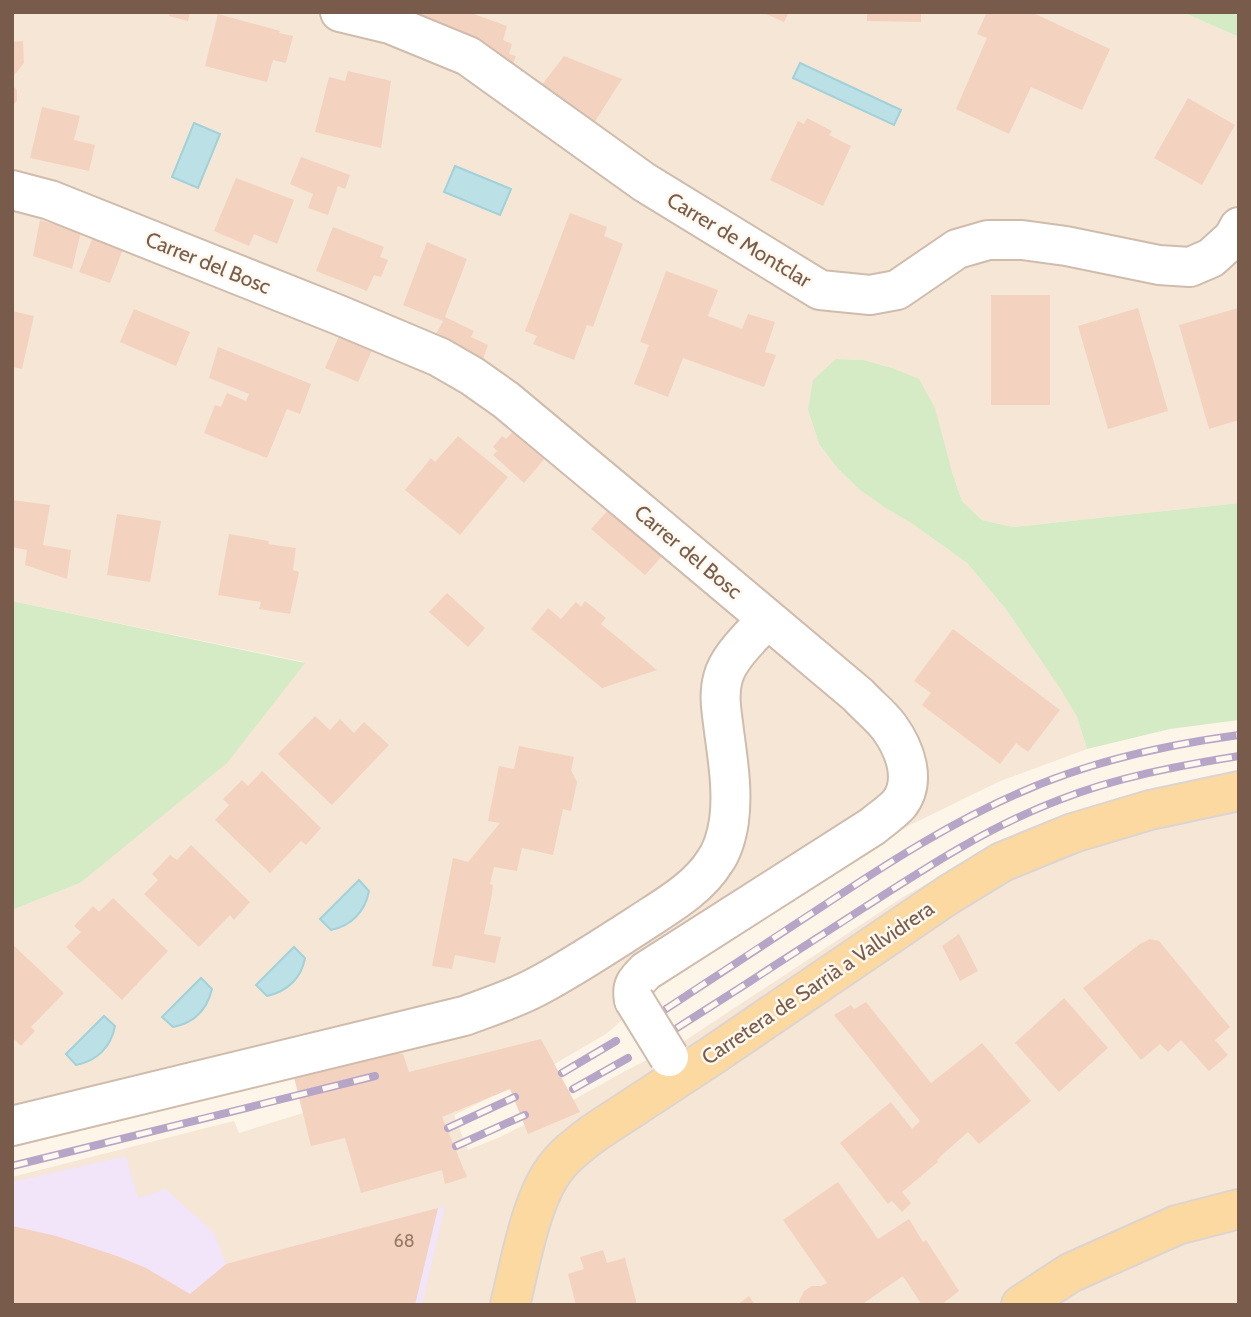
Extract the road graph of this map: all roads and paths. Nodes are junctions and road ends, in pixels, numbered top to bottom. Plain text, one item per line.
1 (340, 12) edge
2 (12, 190) edge
3 (1239, 228) edge
4 (767, 619) junction
5 (1239, 791) edge
6 (675, 1066) junction
7 (12, 1126) edge
8 (1239, 1209) edge
9 (510, 1305) edge
10 (1021, 1305) edge

1 - 3 street, Carrer de Montclar
2 - 4 street, Carrer del Bosc
4 - 6 street, Carrer del Bosc, bridge
4 - 7 street
5 - 6 main road, Carretera de Sarrià a Vallvidrera
6 - 9 main road, Carretera de Sarrià a Vallvidrera
8 - 10 main road

